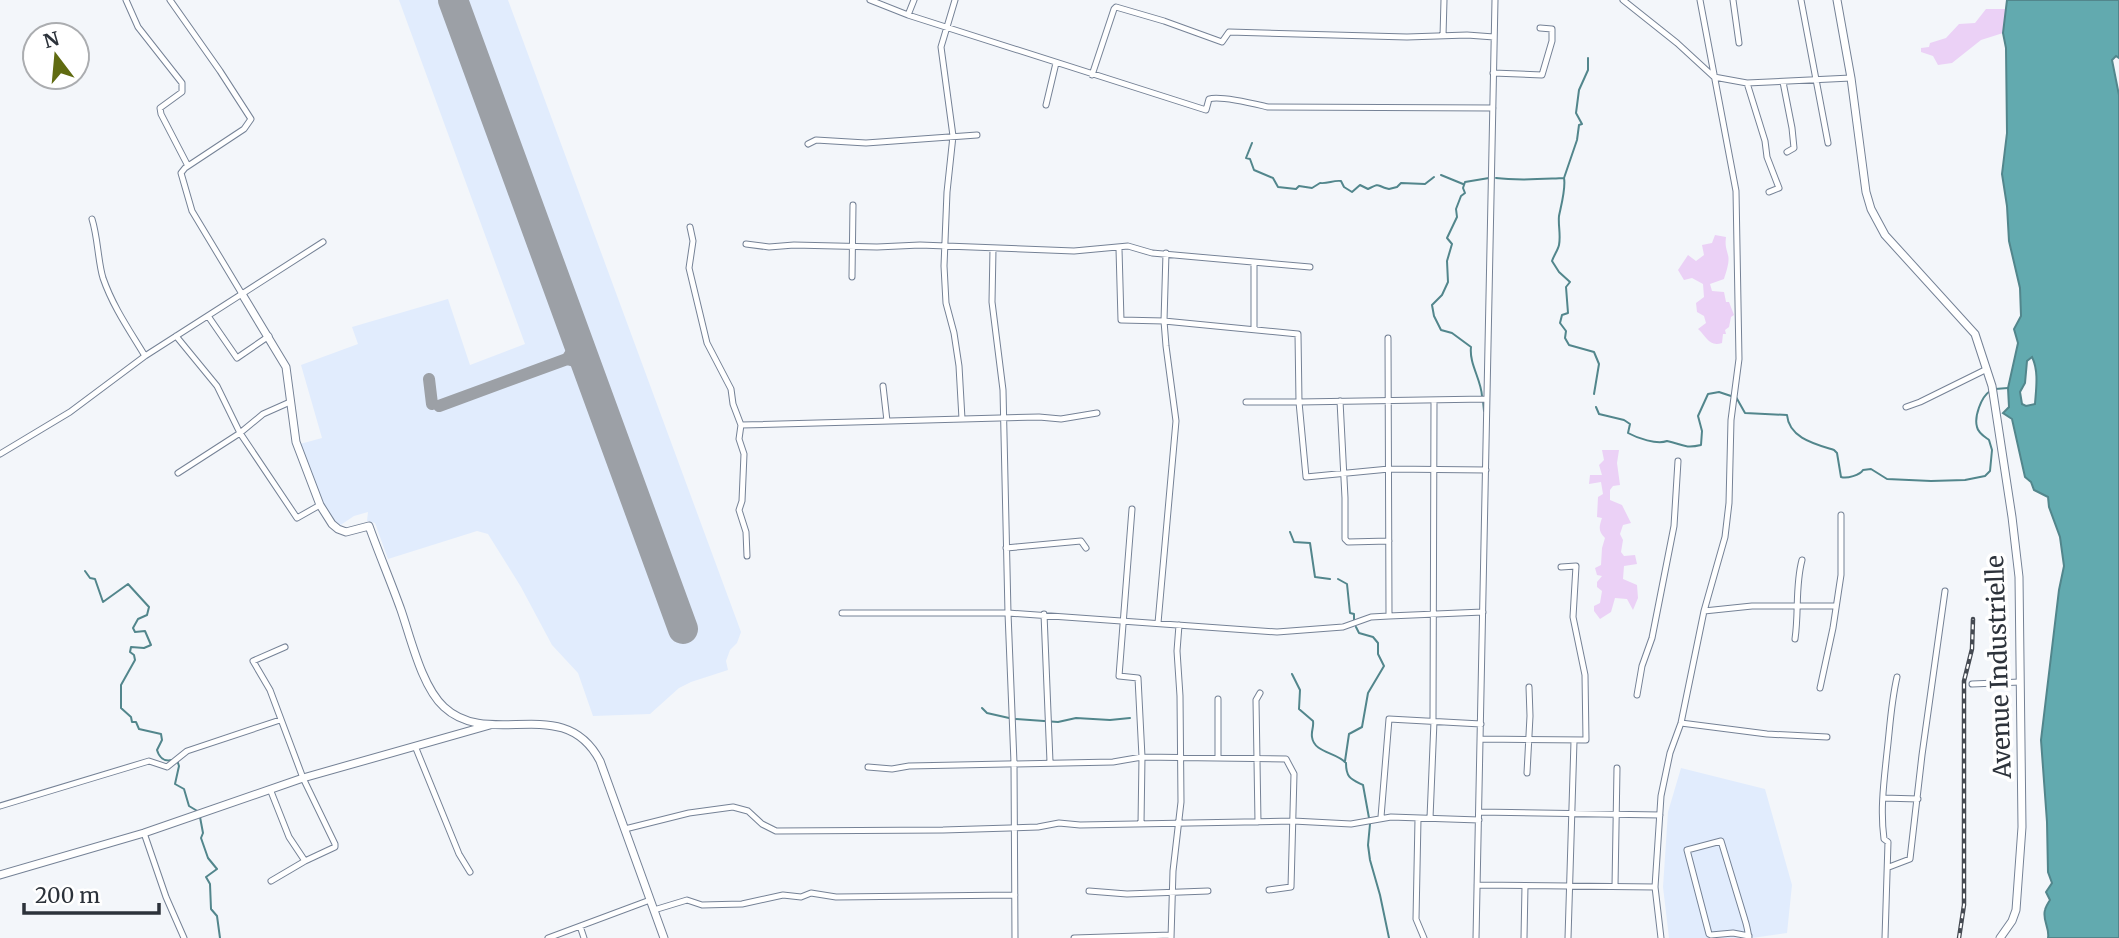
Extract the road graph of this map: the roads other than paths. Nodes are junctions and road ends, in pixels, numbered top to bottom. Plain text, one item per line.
1 (126, 0) edge
2 (170, 0) edge
3 (870, 0) edge
4 (914, 0) edge
5 (955, 0) edge
6 (1444, 0) edge
7 (1495, 0) edge
8 (1623, 0) edge
9 (1700, 0) edge
10 (1733, 0) edge
11 (1801, 0) edge
12 (1837, 0) edge
13 (908, 15) junction
14 (947, 27) junction
15 (1540, 28) dead end
16 (1443, 36) junction
17 (1494, 37) junction
18 (1740, 43) dead end
19 (1056, 63) junction
20 (1493, 73) junction
21 (1092, 75) junction
22 (1714, 77) junction
23 (1851, 78) junction
24 (1815, 80) junction
25 (1783, 82) junction
26 (1747, 83) junction
27 (1046, 105) dead end
28 (1493, 108) junction
29 (977, 135) dead end
30 (953, 136) junction
31 (1828, 143) dead end
32 (808, 144) dead end
33 (1787, 152) dead end
34 (188, 166) junction
35 (1769, 192) dead end
36 (853, 205) dead end
37 (92, 219) dead end
38 (690, 227) dead end
39 (323, 242) dead end
40 (746, 244) dead end
41 (852, 246) junction
42 (946, 247) junction
43 (1119, 248) junction
44 (993, 249) junction
45 (1166, 253) junction
46 (1254, 262) junction
47 (1310, 267) dead end
48 (852, 277) dead end
49 (242, 294) junction
50 (208, 316) junction
51 (1164, 321) junction
52 (1254, 328) junction
53 (176, 336) junction
54 (269, 336) junction
55 (1388, 338) dead end
56 (145, 356) junction
57 (1987, 369) junction
58 (883, 386) dead end
59 (1486, 399) junction
60 (1388, 400) junction
61 (1434, 400) junction
62 (1340, 401) junction
63 (290, 402) junction
64 (1247, 402) dead end
65 (1299, 402) junction
66 (1906, 407) dead end
67 (1097, 413) dead end
68 (1003, 418) junction
69 (962, 419) junction
70 (887, 421) junction
71 (741, 425) junction
72 (240, 433) junction
73 (0, 454) edge
74 (1678, 461) dead end
75 (1389, 470) junction
76 (1434, 470) junction
77 (1486, 470) junction
78 (178, 473) dead end
79 (1345, 474) junction
80 (320, 505) junction
81 (1132, 509) dead end
82 (1841, 514) dead end
83 (1389, 541) junction
84 (1006, 548) junction
85 (1086, 548) dead end
86 (747, 556) dead end
87 (1802, 560) dead end
88 (1560, 567) dead end
89 (1945, 592) dead end
90 (1797, 606) junction
91 (1836, 606) junction
92 (1704, 611) junction
93 (1483, 612) junction
94 (842, 613) dead end
95 (1008, 613) junction
96 (1044, 614) junction
97 (1433, 614) junction
98 (1389, 615) junction
99 (1122, 620) junction
100 (1158, 623) junction
101 (1179, 625) junction
102 (1795, 639) dead end
103 (285, 648) dead end
104 (1897, 677) dead end
105 (2020, 682) junction
106 (1972, 684) dead end
107 (1529, 687) dead end
108 (1820, 688) dead end
109 (1260, 693) dead end
110 (1637, 695) dead end
111 (1218, 699) dead end
112 (462, 718) junction
113 (280, 720) junction
114 (1433, 721) junction
115 (1681, 723) junction
116 (494, 724) junction
117 (1480, 724) junction
118 (459, 733) junction
119 (1827, 737) dead end
120 (1480, 739) junction
121 (1528, 740) junction
122 (1574, 741) junction
123 (415, 746) junction
124 (1142, 757) junction
125 (1181, 758) junction
126 (1219, 758) junction
127 (1257, 759) junction
128 (1050, 762) junction
129 (1014, 763) junction
130 (868, 767) dead end
131 (1617, 768) dead end
132 (1527, 773) dead end
133 (303, 778) junction
134 (270, 789) junction
135 (1883, 798) junction
136 (1918, 799) junction
137 (0, 806) edge
138 (1479, 812) junction
139 (1572, 814) junction
140 (1616, 814) junction
141 (1660, 815) junction
142 (1381, 817) junction
143 (1430, 818) junction
144 (1418, 819) junction
145 (1479, 820) junction
146 (1293, 821) junction
147 (1258, 822) junction
148 (1179, 823) junction
149 (1141, 824) junction
150 (1013, 828) junction
151 (625, 829) junction
152 (144, 833) junction
153 (305, 861) junction
154 (1889, 867) junction
155 (470, 872) dead end
156 (0, 875) edge
157 (271, 881) dead end
158 (1477, 886) junction
159 (1525, 886) junction
160 (1570, 886) junction
161 (1615, 886) junction
162 (1655, 887) junction
163 (1269, 890) dead end
164 (1089, 891) dead end
165 (1208, 891) dead end
166 (1172, 892) junction
167 (1015, 895) junction
168 (650, 900) junction
169 (654, 910) junction
170 (579, 926) junction
171 (1171, 937) edge
172 (1749, 937) edge
173 (184, 938) edge
174 (548, 938) edge
175 (584, 938) edge
176 (664, 938) edge
177 (1015, 938) edge
178 (1074, 938) edge
179 (1424, 938) edge
180 (1476, 938) edge
181 (1524, 938) edge
182 (1568, 938) edge
183 (1661, 938) edge
184 (1885, 938) edge
185 (2000, 938) edge

1 - 34 street
2 - 34 street
3 - 13 street
4 - 13 street
5 - 14 street
6 - 16 street
7 - 17 street
8 - 22 street
9 - 22 street
10 - 18 street
11 - 24 street
12 - 23 street, Avenue Industrielle
13 - 14 street
14 - 19 street
14 - 30 street
15 - 20 street
16 - 17 street
16 - 21 street
17 - 20 street
19 - 21 street
19 - 27 street
20 - 28 street
21 - 28 street
22 - 26 street
22 - 92 street
23 - 24 street
23 - 57 street, Avenue Industrielle
24 - 25 street
24 - 31 street
25 - 26 street
25 - 33 street
26 - 35 street
28 - 59 street
29 - 30 street
30 - 32 street
30 - 42 street
34 - 49 street
36 - 41 street
37 - 56 street
38 - 71 street
39 - 49 street
40 - 41 street
41 - 42 street
41 - 48 street
42 - 44 street
42 - 69 street
43 - 44 street
43 - 45 street
43 - 51 street
44 - 68 street
45 - 46 street
45 - 51 street
46 - 47 street
46 - 52 street
49 - 50 street
49 - 54 street
50 - 53 street
50 - 54 street
51 - 52 street
51 - 100 street
52 - 65 street
53 - 56 street
53 - 72 street
54 - 63 street
55 - 60 street
56 - 73 street
57 - 66 street
57 - 105 street, Avenue Industrielle
58 - 70 street
59 - 61 street
59 - 77 street
60 - 61 street
60 - 62 street
60 - 75 street
61 - 76 street
62 - 65 street
62 - 79 street
63 - 72 street
63 - 80 street
64 - 65 street
65 - 79 street
67 - 68 street
68 - 69 street
68 - 84 street
69 - 70 street
70 - 71 street
71 - 86 street
72 - 78 street
72 - 80 street
74 - 110 street
75 - 76 street
75 - 79 street
75 - 83 street
76 - 77 street
76 - 97 street
77 - 93 street
79 - 83 street
80 - 112 street
81 - 99 street
82 - 91 street
83 - 98 street
84 - 85 street
84 - 95 street
87 - 90 street
88 - 122 street
89 - 136 street
90 - 91 street
90 - 92 street
90 - 102 street
91 - 108 street
92 - 115 street
93 - 97 street
93 - 117 street
94 - 95 street
95 - 96 street
95 - 129 street
96 - 99 street
96 - 128 street
97 - 98 street
97 - 114 street
98 - 101 street
99 - 100 street
99 - 124 street
100 - 101 street
101 - 125 street
103 - 113 street
104 - 135 street
105 - 106 street
105 - 185 street, Avenue Industrielle
107 - 121 street
109 - 127 street
111 - 126 street
112 - 116 street
112 - 118 street
113 - 133 street
113 - 137 street
114 - 117 street
114 - 142 street
114 - 143 street
115 - 119 street
115 - 141 street
116 - 118 street
116 - 151 street
117 - 120 street
118 - 123 street
120 - 121 street
120 - 138 street
121 - 122 street
121 - 132 street
122 - 139 street
123 - 133 street
123 - 155 street
124 - 125 street
124 - 128 street
124 - 149 street
125 - 126 street
125 - 148 street
126 - 127 street
127 - 146 street
127 - 147 street
128 - 129 street
129 - 130 street
129 - 150 street
131 - 140 street
133 - 134 street
133 - 153 street
134 - 152 street
134 - 153 street
135 - 136 street
135 - 154 street
136 - 154 street
138 - 139 street
138 - 145 street
139 - 140 street
139 - 160 street
140 - 141 street
140 - 161 street
141 - 162 street
142 - 144 street
142 - 146 street
143 - 144 street
143 - 145 street
144 - 179 street
145 - 158 street
146 - 147 street
146 - 163 street
147 - 148 street
148 - 149 street
148 - 166 street
149 - 150 street
150 - 151 street
150 - 167 street
151 - 168 street
152 - 156 street
152 - 173 street
153 - 157 street
154 - 184 street
158 - 159 street
158 - 180 street
159 - 160 street
159 - 181 street
160 - 161 street
160 - 182 street
161 - 162 street
162 - 183 street
164 - 166 street
165 - 166 street
166 - 171 street
167 - 169 street
167 - 177 street
168 - 169 street
168 - 170 street
169 - 176 street
170 - 174 street
170 - 175 street
171 - 178 street
172 - 172 street

